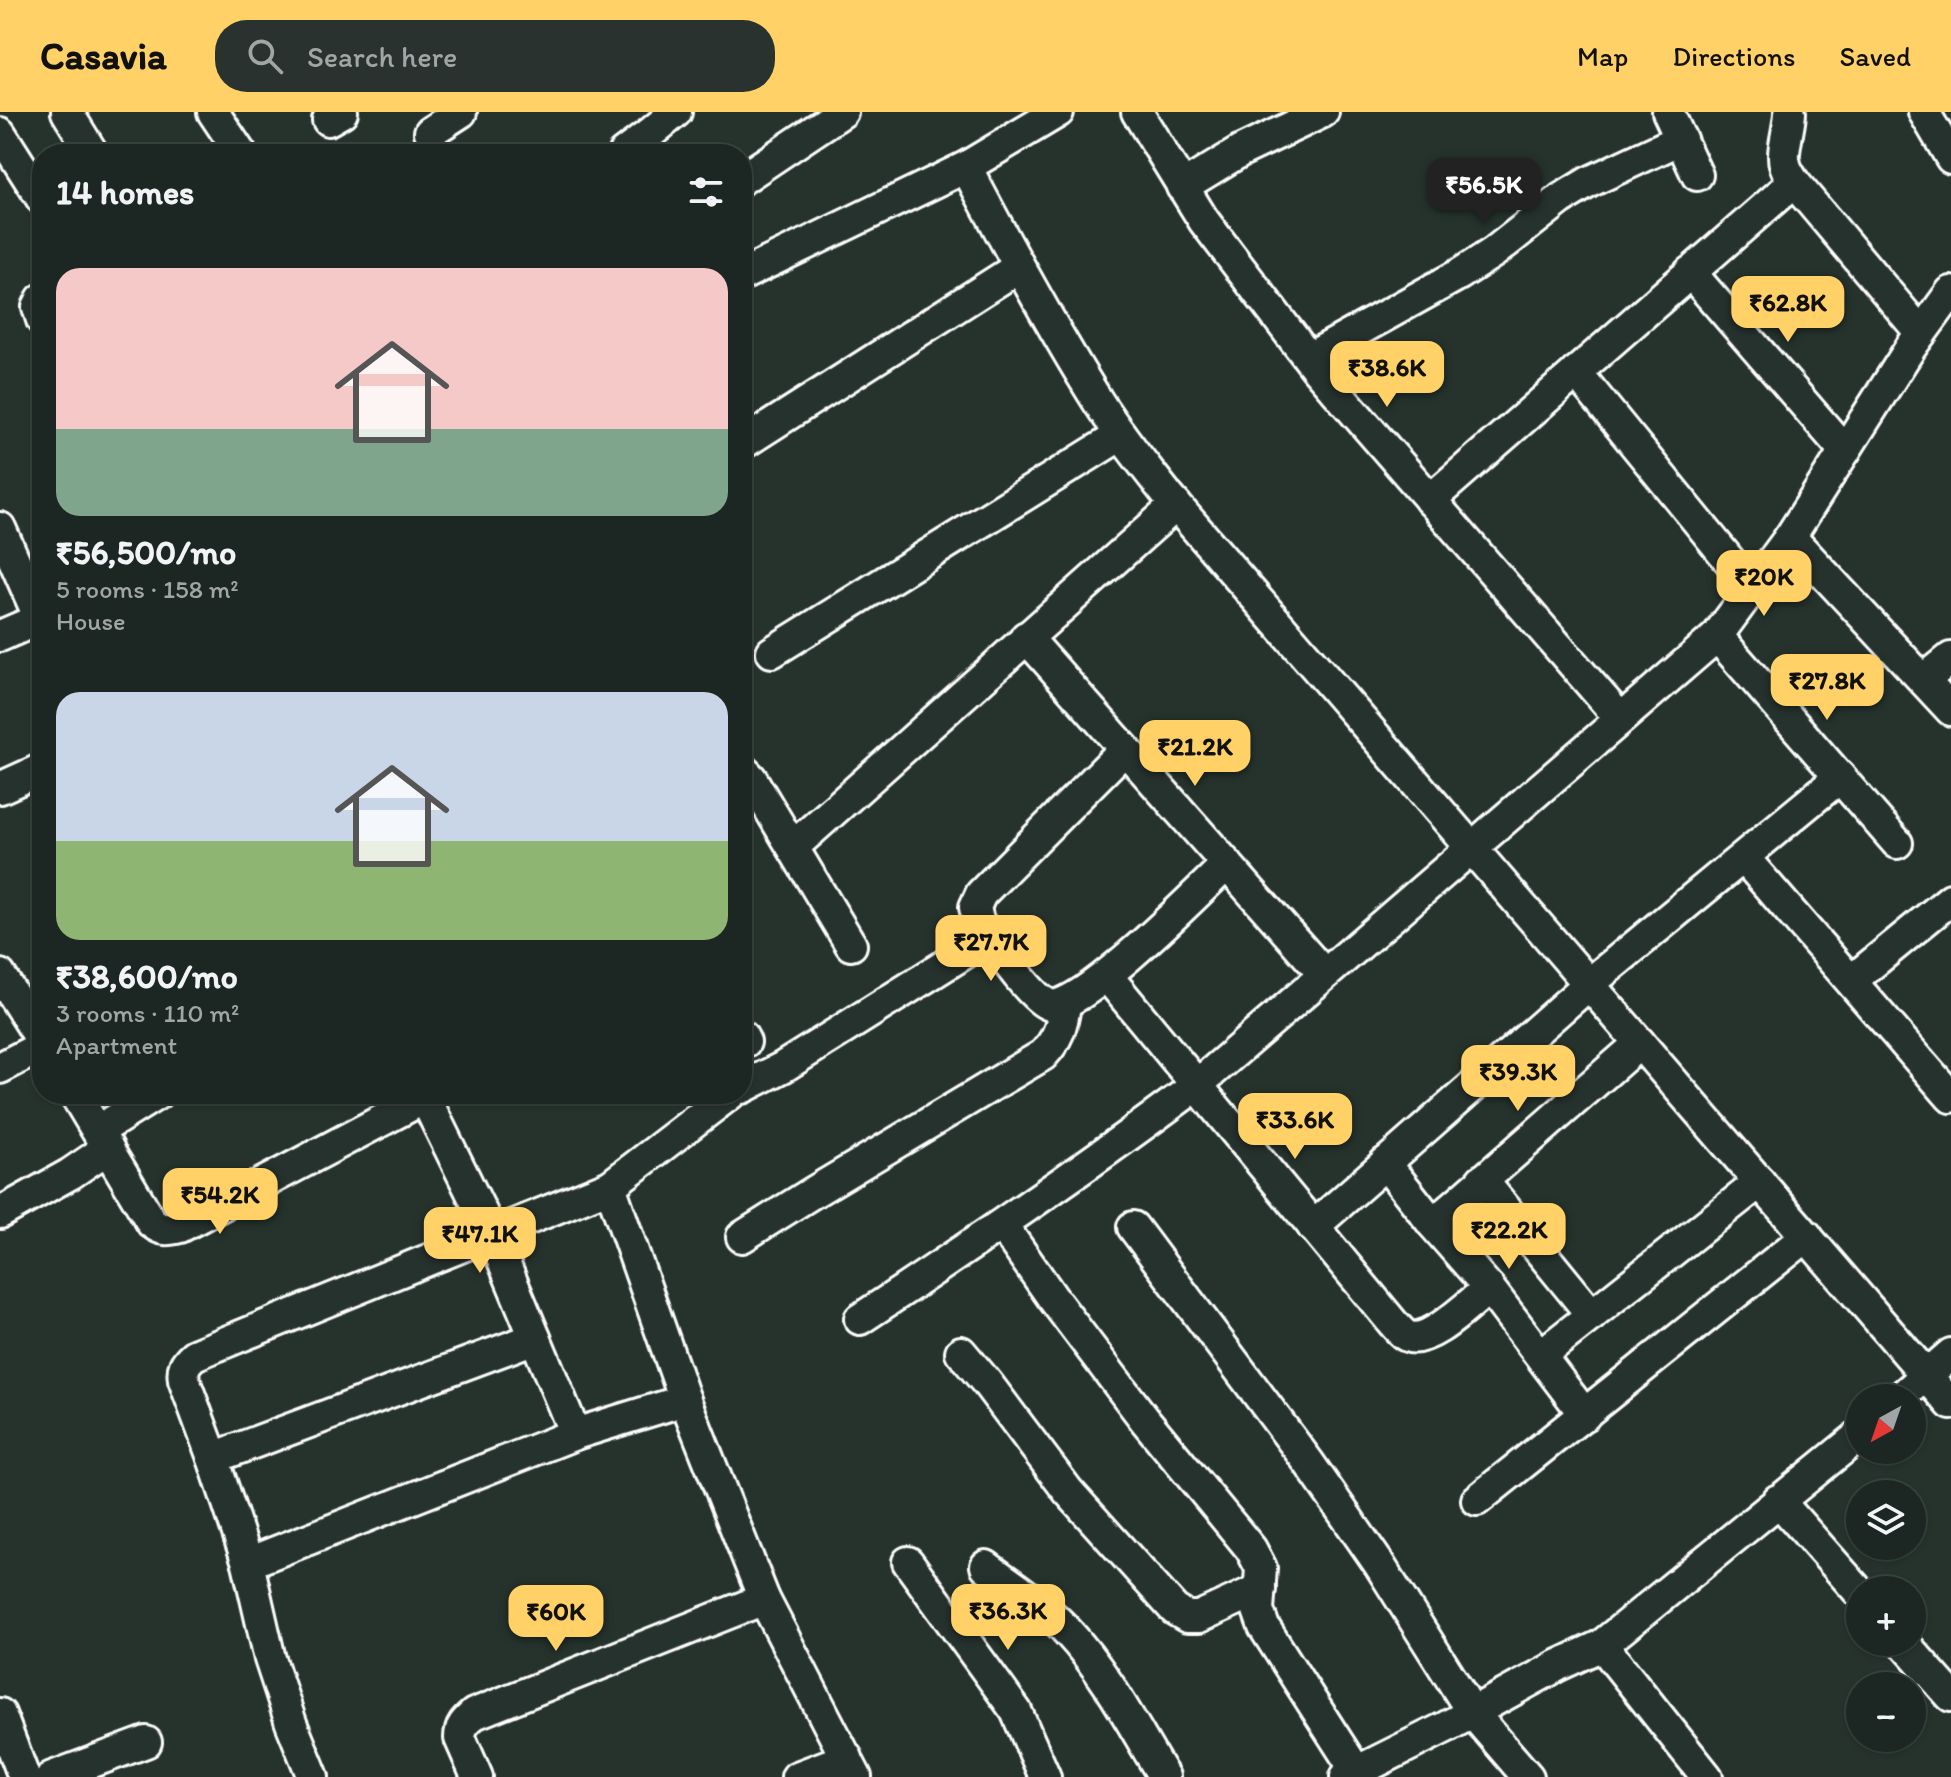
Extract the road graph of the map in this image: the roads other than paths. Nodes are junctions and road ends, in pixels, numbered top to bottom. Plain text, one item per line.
1 (67, 112) edge
2 (213, 112) edge
3 (461, 112) edge
4 (676, 112) edge
5 (842, 112) edge
6 (1058, 112) edge
7 (1137, 112) edge
8 (1323, 112) edge
9 (1668, 112) edge
10 (1790, 112) edge
11 (1924, 112) edge
12 (430, 132) dead end
13 (0, 133) edge
14 (1681, 139) junction
15 (87, 144) edge
16 (234, 144) edge
17 (636, 144) edge
18 (1951, 158) edge
19 (966, 167) junction
20 (752, 172) edge
21 (1697, 175) dead end
22 (1794, 182) junction
23 (32, 183) edge
24 (1182, 187) junction
25 (1019, 267) junction
26 (752, 270) edge
27 (1690, 272) junction
28 (1951, 292) edge
29 (1921, 333) junction
30 (1309, 358) junction
31 (1576, 372) junction
32 (1121, 435) junction
33 (752, 438) edge
34 (1845, 451) junction
35 (1430, 500) junction
36 (1176, 505) junction
37 (0, 528) edge
38 (1790, 537) junction
39 (1752, 588) junction
40 (32, 598) edge
41 (32, 622) edge
42 (0, 636) edge
43 (1717, 636) junction
44 (1026, 637) junction
45 (772, 652) dead end
46 (1951, 658) edge
47 (1924, 680) junction
48 (1951, 710) edge
49 (1620, 718) junction
50 (1125, 749) junction
51 (32, 774) edge
52 (1840, 777) junction
53 (752, 780) edge
54 (0, 788) edge
55 (1897, 843) dead end
56 (1471, 846) junction
57 (793, 847) junction
58 (1744, 858) junction
59 (1227, 864) junction
60 (1951, 899) edge
61 (990, 937) junction
62 (851, 945) dead end
63 (1324, 974) junction
64 (0, 975) edge
65 (1107, 976) junction
66 (1851, 981) junction
67 (1589, 984) junction
68 (1065, 1005) junction
69 (32, 1028) edge
70 (1640, 1043) junction
71 (32, 1050) edge
72 (0, 1068) edge
73 (752, 1083) edge
74 (1197, 1085) junction
75 (1951, 1097) edge
76 (81, 1104) edge
77 (145, 1104) edge
78 (413, 1104) edge
79 (432, 1104) edge
80 (717, 1104) edge
81 (103, 1139) junction
82 (1385, 1163) junction
83 (1482, 1180) junction
84 (1760, 1182) junction
85 (610, 1186) junction
86 (0, 1213) edge
87 (1433, 1224) junction
88 (1002, 1225) junction
89 (1133, 1227) dead end
90 (1313, 1227) junction
91 (492, 1234) junction
92 (1807, 1236) junction
93 (742, 1237) dead end
94 (1489, 1288) junction
95 (1592, 1315) junction
96 (860, 1319) dead end
97 (535, 1338) junction
98 (961, 1352) dead end
99 (1951, 1354) edge
100 (1541, 1355) junction
101 (1926, 1374) junction
102 (1915, 1384) edge
103 (685, 1400) junction
104 (1951, 1404) edge
105 (1585, 1415) junction
106 (575, 1434) junction
107 (1846, 1446) edge
108 (213, 1458) junction
109 (1477, 1500) dead end
110 (1778, 1500) junction
111 (908, 1562) dead end
112 (248, 1563) junction
113 (986, 1566) dead end
114 (1846, 1577) edge
115 (1260, 1589) junction
116 (764, 1599) junction
117 (1602, 1645) junction
118 (1915, 1656) edge
119 (1951, 1696) edge
120 (1472, 1712) junction
121 (0, 1714) edge
122 (146, 1742) dead end
123 (852, 1768) edge
124 (17, 1774) edge
125 (1354, 1775) edge
126 (52, 1777) edge
127 (313, 1777) edge
128 (477, 1777) edge
129 (797, 1777) edge
130 (1045, 1777) edge
131 (1164, 1777) edge
132 (1528, 1777) edge
133 (1707, 1777) edge

1 - 15 street
2 - 16 street
3 - 12 street
4 - 17 street
5 - 20 street
6 - 19 street
7 - 24 street
8 - 24 street
9 - 14 street
10 - 22 street
11 - 18 street
13 - 23 street
14 - 21 street
14 - 30 street
19 - 25 street
19 - 26 street
22 - 27 street
22 - 29 street
24 - 30 street
25 - 32 street
25 - 33 street
27 - 31 street
27 - 34 street
28 - 29 street
29 - 34 street
30 - 35 street
31 - 35 street
31 - 39 street
32 - 36 street
32 - 45 street
34 - 38 street
35 - 49 street
36 - 44 street
36 - 56 street
37 - 40 street
38 - 39 street
38 - 47 street
39 - 43 street
41 - 42 street
43 - 49 street
43 - 52 street
44 - 50 street
44 - 57 street
46 - 47 street
47 - 48 street
49 - 56 street
50 - 59 street
50 - 61 street
51 - 54 street
52 - 55 street
52 - 58 street
53 - 57 street
56 - 63 street
56 - 67 street
57 - 62 street
58 - 66 street
58 - 67 street
59 - 63 street
59 - 65 street
60 - 66 street
61 - 68 street
61 - 73 street
63 - 74 street
64 - 69 street
65 - 68 street
65 - 74 street
66 - 75 street
67 - 70 street
67 - 82 street
68 - 93 street
70 - 83 street
70 - 84 street
71 - 72 street
74 - 88 street
74 - 90 street
76 - 81 street
77 - 81 street
78 - 81 street
79 - 91 street
80 - 85 street
81 - 86 street
82 - 87 street
82 - 90 street
83 - 87 street
83 - 95 street
84 - 92 street
84 - 95 street
85 - 91 street
85 - 103 street
87 - 94 street
88 - 96 street
88 - 115 street
89 - 120 street
90 - 94 street
91 - 97 street
91 - 108 street
92 - 101 street
92 - 105 street
94 - 100 street
95 - 100 street
97 - 106 street
97 - 108 street
98 - 115 street
99 - 101 street
100 - 105 street
101 - 102 street
101 - 104 street
103 - 106 street
103 - 116 street
105 - 109 street
106 - 112 street
107 - 110 street
108 - 112 street
110 - 114 street
110 - 117 street
111 - 130 street
112 - 127 street
113 - 131 street
115 - 125 street
116 - 123 street
116 - 128 street
117 - 120 street
117 - 133 street
118 - 119 street
120 - 125 street
120 - 132 street
121 - 124 street
122 - 126 street
123 - 129 street

